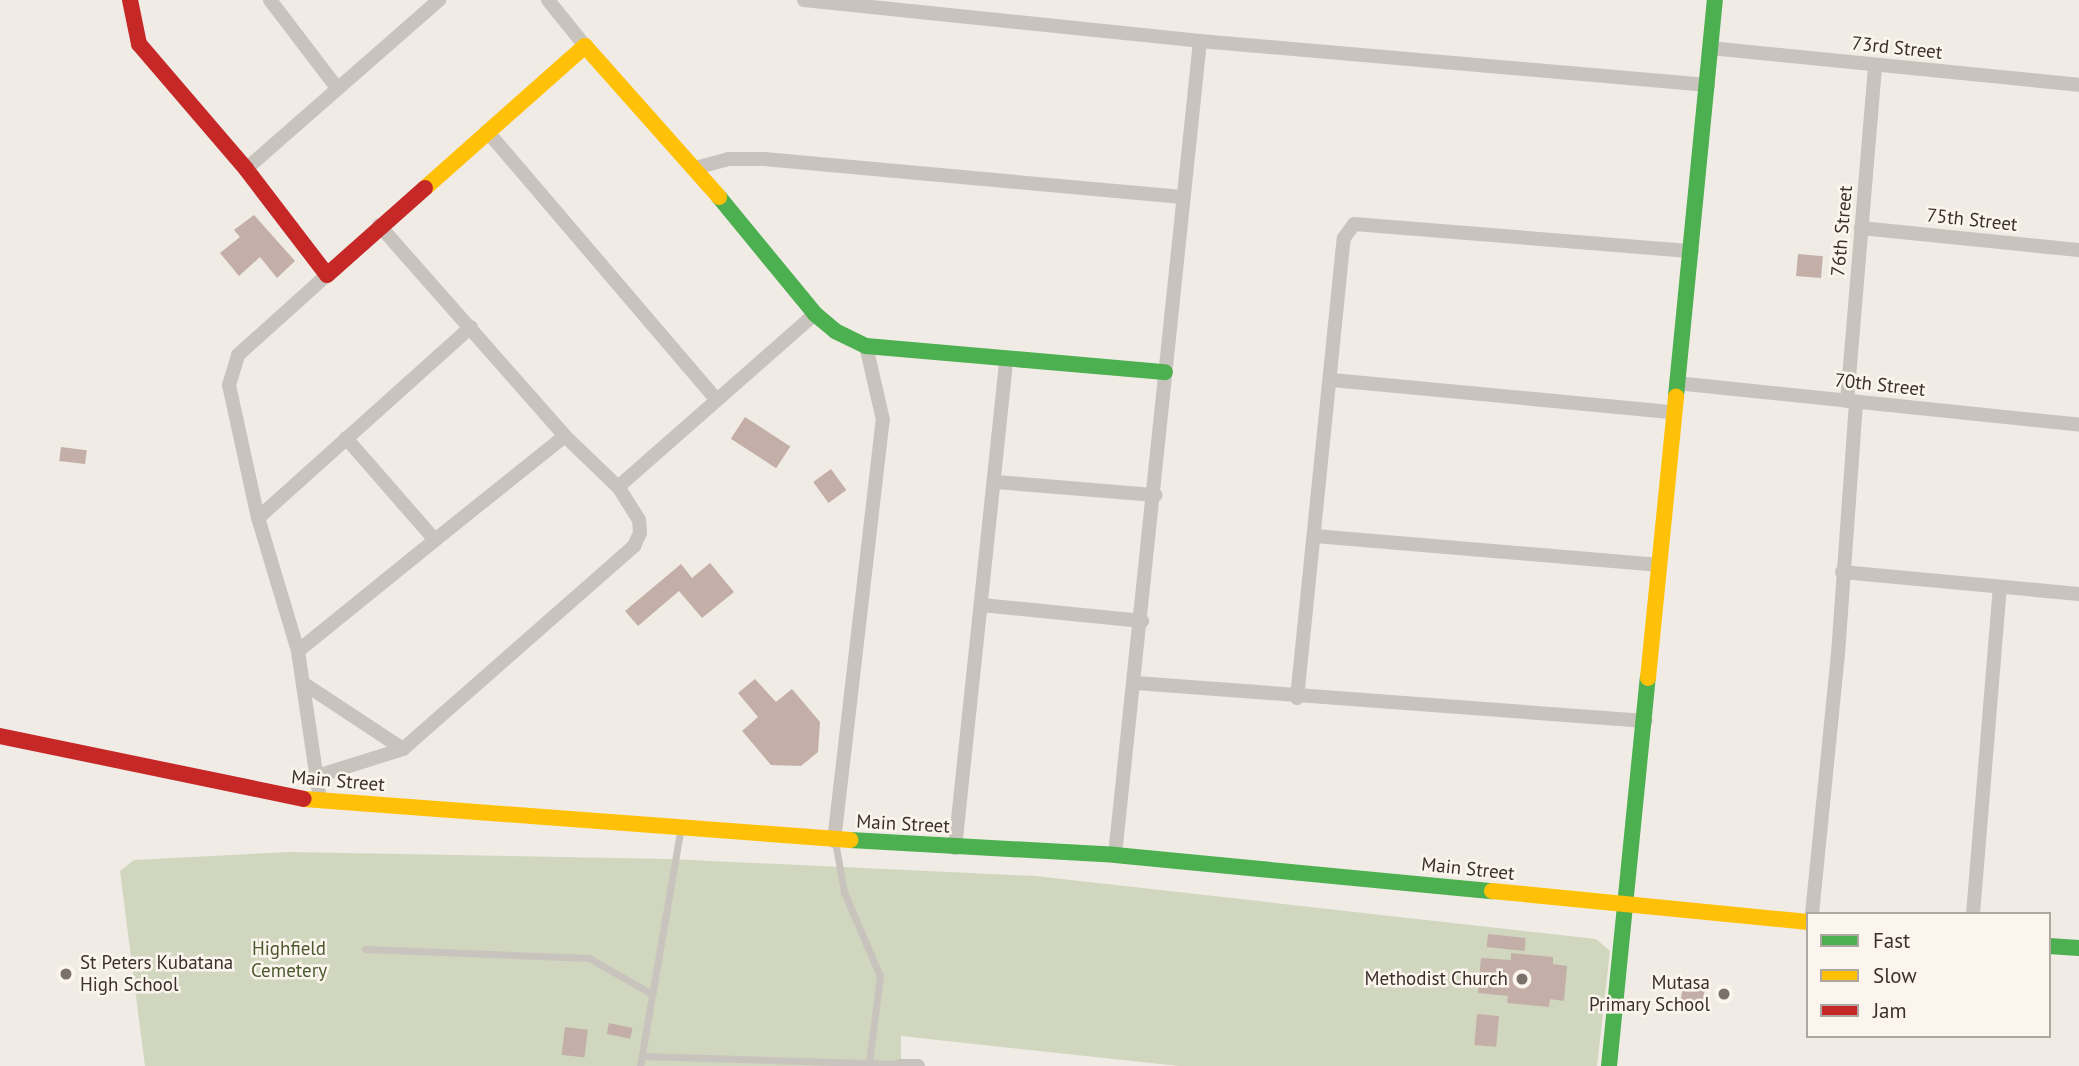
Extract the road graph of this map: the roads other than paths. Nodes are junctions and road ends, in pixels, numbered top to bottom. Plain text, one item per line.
1 (130, 0) edge
2 (270, 0) edge
3 (548, 0) edge
4 (804, 0) edge
5 (1715, 0) edge
6 (437, 1) edge
7 (1200, 41) junction
8 (585, 46) junction
9 (1710, 48) junction
10 (1875, 65) junction
11 (1708, 85) junction
12 (2079, 85) edge
13 (337, 88) junction
14 (487, 131) junction
15 (695, 168) junction
16 (246, 169) junction
17 (1182, 197) junction
18 (379, 225) junction
19 (1861, 228) junction
20 (2079, 250) edge
21 (1692, 251) junction
22 (327, 275) junction
23 (815, 314) junction
24 (471, 327) junction
25 (866, 346) junction
26 (1006, 359) junction
27 (1165, 372) junction
28 (1332, 380) junction
29 (1676, 383) junction
30 (715, 398) junction
31 (1851, 401) junction
32 (1673, 412) junction
33 (2079, 425) edge
34 (565, 436) junction
35 (346, 438) junction
36 (996, 482) junction
37 (618, 486) junction
38 (1155, 495) junction
39 (258, 518) junction
40 (1315, 536) junction
41 (435, 540) junction
42 (1660, 565) junction
43 (1842, 572) junction
44 (2000, 587) junction
45 (2079, 594) edge
46 (982, 605) junction
47 (1142, 621) junction
48 (298, 651) junction
49 (1136, 682) junction
50 (303, 683) junction
51 (1297, 698) junction
52 (1646, 721) junction
53 (0, 736) edge
54 (403, 749) junction
55 (317, 776) junction
56 (320, 800) junction
57 (681, 830) junction
58 (834, 841) junction
59 (955, 848) junction
60 (1115, 855) junction
61 (1628, 906) junction
62 (1812, 912) edge
63 (1973, 912) edge
64 (1806, 922) edge
65 (2051, 946) edge
66 (2079, 948) edge
67 (365, 949) dead end
68 (652, 994) junction
69 (642, 1056) junction
70 (869, 1062) junction
71 (899, 1065) edge
72 (640, 1066) edge
73 (918, 1066) edge
74 (1609, 1066) edge

1 - 16 street
2 - 13 street
3 - 8 street
4 - 7 street
5 - 9 street
6 - 13 street
7 - 11 street
7 - 17 street
8 - 14 street
8 - 15 street
9 - 10 street, 73rd Street
9 - 11 street
10 - 12 street, 73rd Street
10 - 19 street, 76th Street
11 - 21 street
13 - 16 street
14 - 18 street
14 - 30 street
15 - 17 street
15 - 23 street
16 - 22 street
17 - 27 street
18 - 22 street
18 - 24 street
19 - 20 street, 75th Street
19 - 31 street, 76th Street
21 - 28 street
21 - 29 street
22 - 39 street
23 - 25 street
23 - 30 street
24 - 34 street
24 - 35 street
25 - 26 street
25 - 58 street
26 - 27 street
26 - 36 street
27 - 38 street
28 - 32 street
28 - 40 street
29 - 31 street, 70th Street
29 - 32 street
30 - 37 street
31 - 33 street, 70th Street
31 - 43 street, 76th Street
32 - 42 street
34 - 37 street
34 - 41 street
35 - 39 street
35 - 41 street
36 - 38 street
36 - 46 street
37 - 54 street
38 - 47 street
39 - 48 street
40 - 42 street
40 - 51 street
41 - 48 street
42 - 52 street
43 - 44 street
43 - 62 street, 76th Street
44 - 45 street
44 - 63 street
46 - 47 street
46 - 59 street
47 - 49 street
48 - 50 street
49 - 51 street
49 - 60 street
50 - 54 street
50 - 55 street
51 - 52 street
52 - 61 street
53 - 56 street, Main Street
54 - 55 street
55 - 56 street
56 - 57 street, Main Street
57 - 58 street, Main Street
57 - 68 lane
58 - 59 street, Main Street
58 - 70 lane
59 - 60 street, Main Street
60 - 61 street, Main Street
61 - 64 street, Main Street
61 - 74 street
65 - 66 street
67 - 68 lane
68 - 69 lane
69 - 70 lane
69 - 72 lane
70 - 71 lane
71 - 73 street

